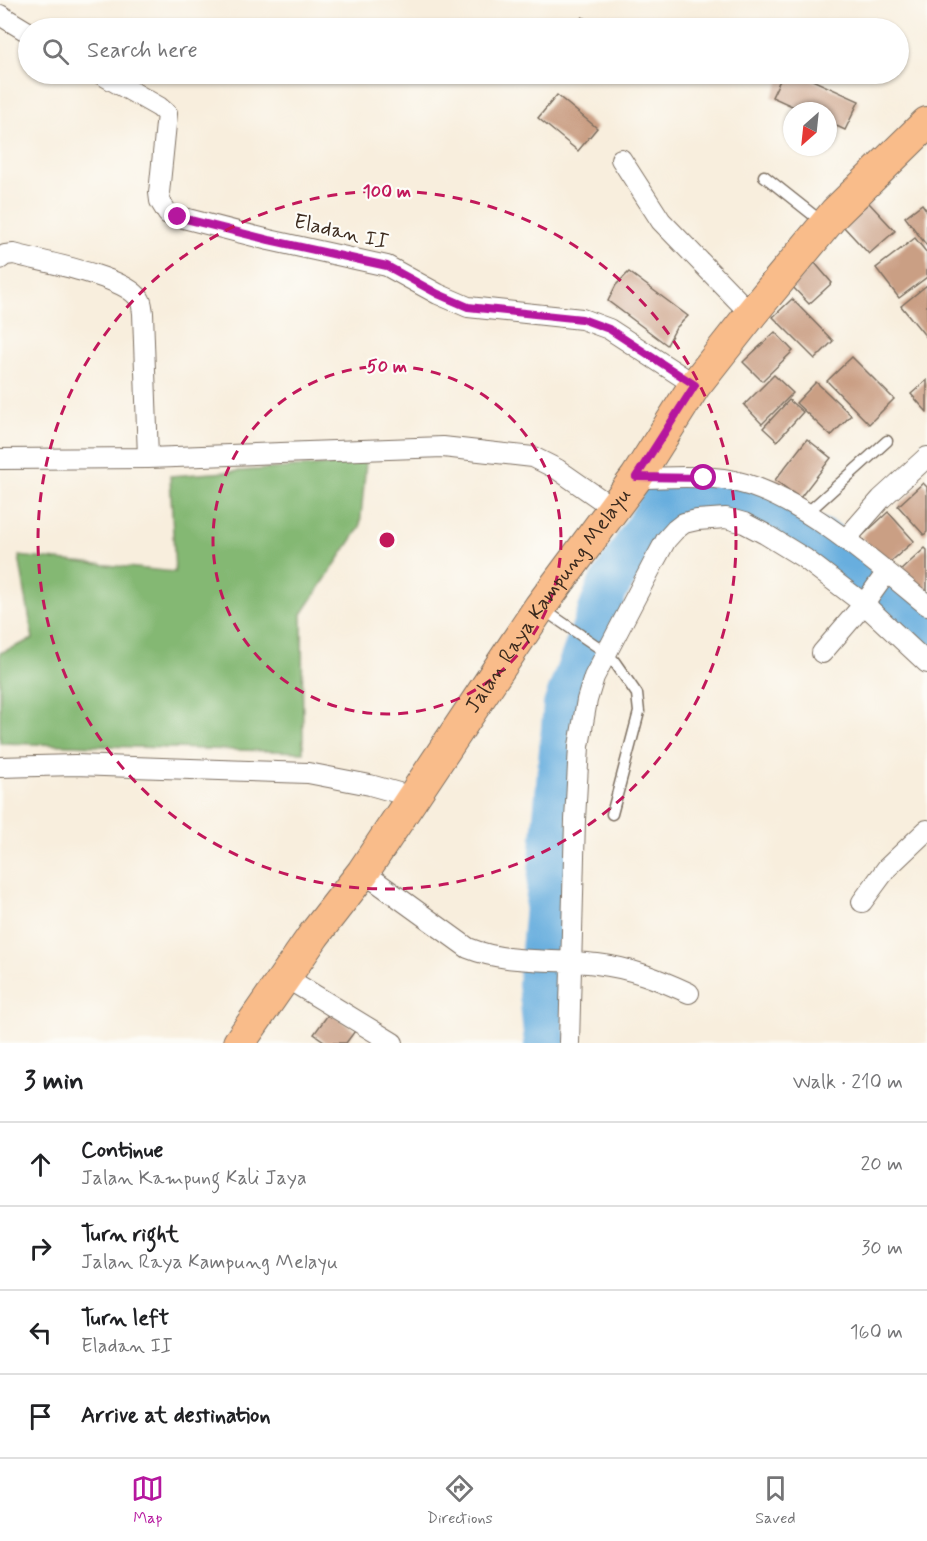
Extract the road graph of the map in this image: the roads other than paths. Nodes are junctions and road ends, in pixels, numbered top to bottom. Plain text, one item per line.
1 (0, 15) edge
2 (18, 26) edge
3 (119, 84) edge
4 (927, 123) edge
5 (621, 159) dead end
6 (764, 176) dead end
7 (825, 224) junction
8 (0, 260) edge
9 (751, 314) junction
10 (695, 385) junction
11 (887, 441) dead end
12 (927, 457) edge
13 (148, 458) junction
14 (0, 459) edge
15 (636, 477) junction
16 (613, 508) junction
17 (807, 513) junction
18 (846, 539) junction
19 (874, 591) junction
20 (927, 605) edge
21 (551, 615) junction
22 (604, 652) junction
23 (822, 653) dead end
24 (927, 663) edge
25 (0, 767) edge
26 (413, 797) junction
27 (612, 814) dead end
28 (927, 830) edge
29 (363, 872) junction
30 (862, 902) dead end
31 (568, 962) junction
32 (285, 977) junction
33 (689, 993) dead end
34 (239, 1043) edge
35 (393, 1043) edge
36 (569, 1043) edge

1 - 2 street
3 - 10 street, Eladan II
4 - 7 main road, Jalan Raya Kampung Melayu
5 - 9 street
6 - 7 lane
7 - 9 main road, Jalan Raya Kampung Melayu
8 - 13 street
9 - 10 main road, Jalan Raya Kampung Melayu
10 - 15 main road, Jalan Raya Kampung Melayu
11 - 17 lane
12 - 18 street
13 - 14 street
13 - 16 street
15 - 16 main road, Jalan Raya Kampung Melayu
15 - 17 street
16 - 21 main road, Jalan Raya Kampung Melayu
17 - 18 street
18 - 19 street
19 - 20 street
19 - 22 street
19 - 23 street
19 - 24 street
21 - 22 lane
21 - 26 main road, Jalan Raya Kampung Melayu
22 - 27 lane
22 - 31 street
25 - 26 street
26 - 29 main road, Jalan Raya Kampung Melayu
28 - 30 street
29 - 31 street
29 - 32 main road, Jalan Raya Kampung Melayu
31 - 33 street
31 - 36 street
32 - 34 main road, Jalan Raya Kampung Melayu
32 - 35 street

